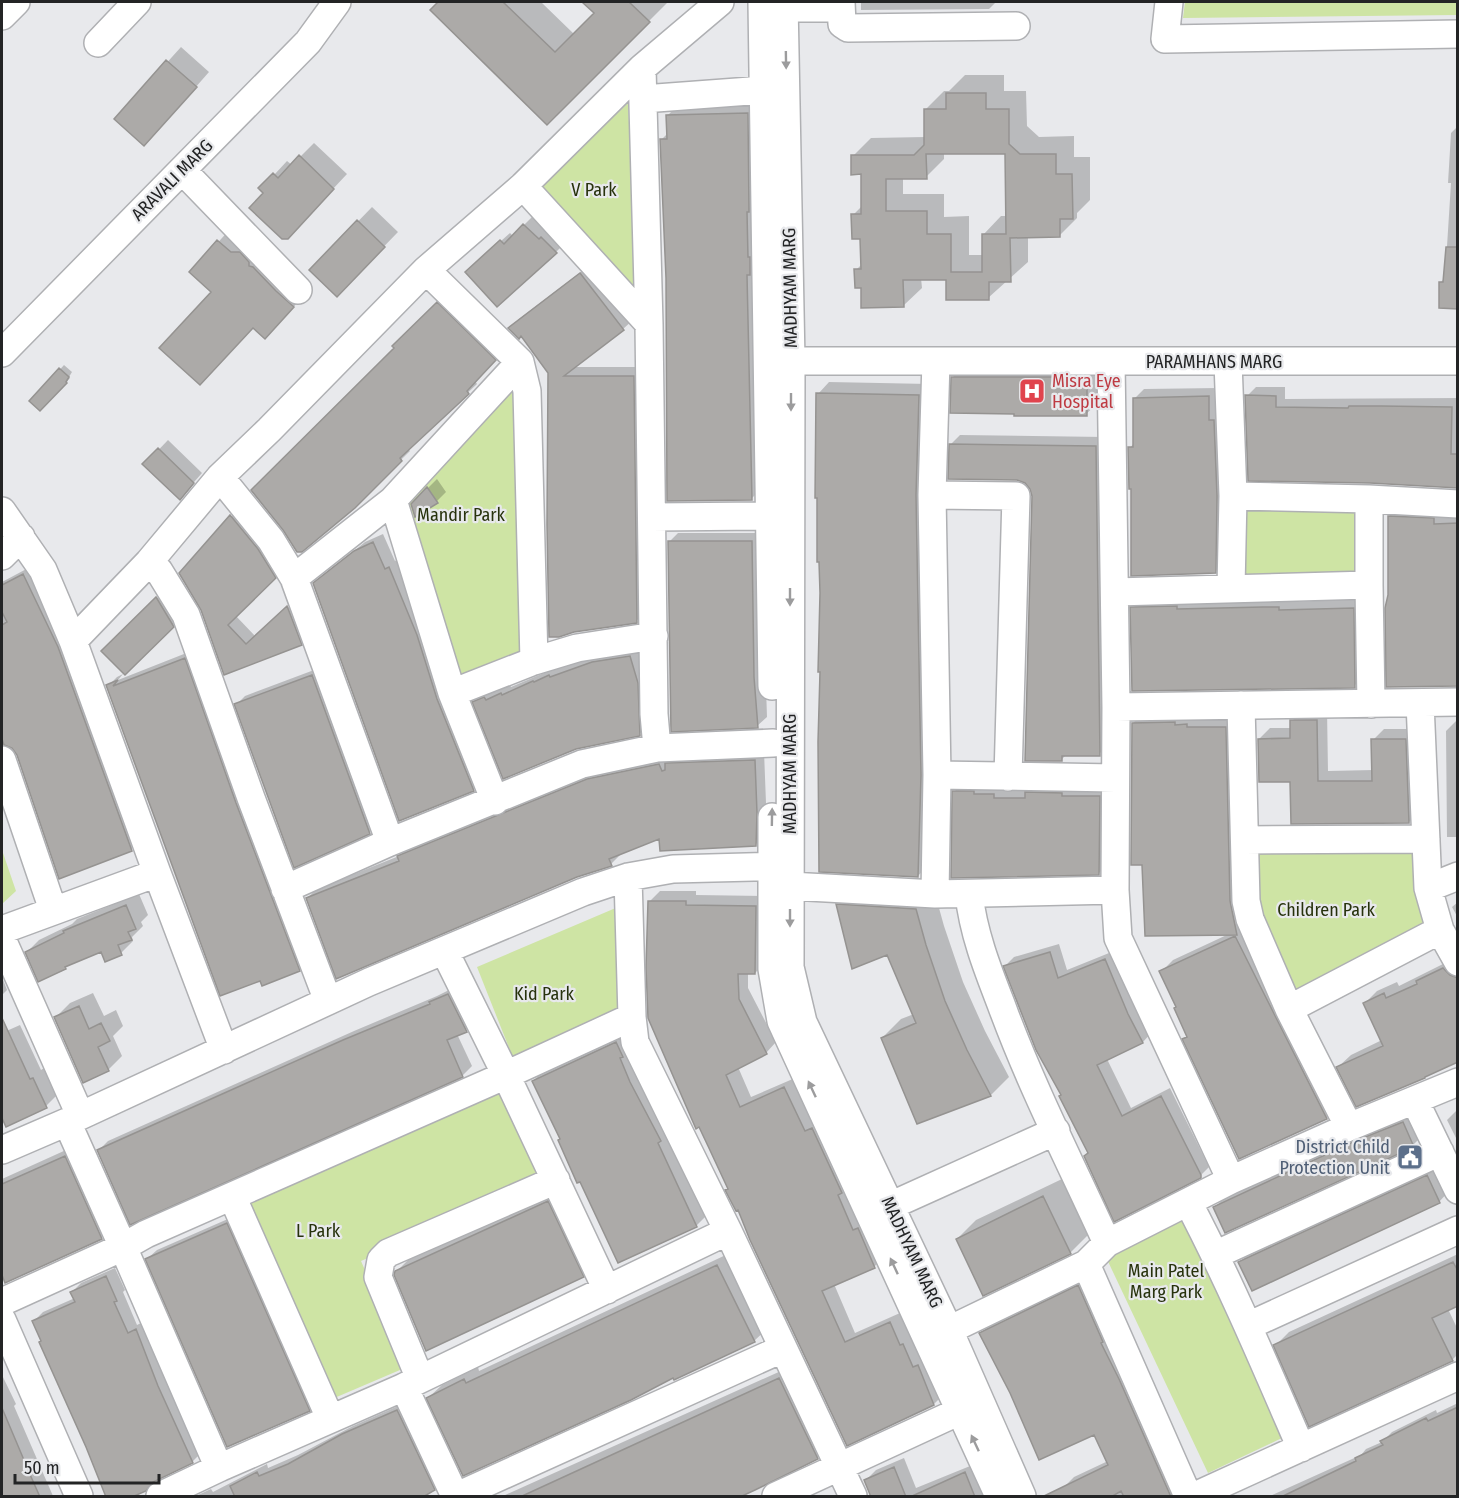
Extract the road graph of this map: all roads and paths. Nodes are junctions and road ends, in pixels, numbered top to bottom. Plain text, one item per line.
1 (16, 2) edge
2 (137, 2) edge
3 (337, 2) edge
4 (720, 2) edge
5 (1169, 2) edge
6 (777, 4) edge
7 (841, 5) edge
8 (2, 16) edge
9 (1016, 26) dead end
10 (1458, 34) edge
11 (98, 43) dead end
12 (642, 68) junction
13 (764, 90) junction
14 (643, 99) junction
15 (182, 170) junction
16 (523, 186) junction
17 (426, 270) junction
18 (298, 290) dead end
19 (649, 324) junction
20 (2, 353) edge
21 (791, 361) junction
22 (936, 361) junction
23 (1458, 361) edge
24 (520, 362) junction
25 (1111, 362) junction
26 (1228, 362) junction
27 (220, 477) junction
28 (932, 495) junction
29 (1233, 496) junction
30 (1369, 499) junction
31 (393, 500) junction
32 (1458, 504) edge
33 (2, 511) edge
34 (769, 516) junction
35 (652, 518) junction
36 (21, 537) junction
37 (2, 556) edge
38 (149, 562) junction
39 (294, 578) junction
40 (1369, 585) junction
41 (1231, 588) junction
42 (1115, 592) junction
43 (654, 636) junction
44 (73, 641) junction
45 (534, 661) junction
46 (452, 693) junction
47 (1458, 702) edge
48 (1420, 703) junction
49 (1371, 704) junction
50 (1241, 705) junction
51 (1116, 707) junction
52 (773, 743) junction
53 (657, 748) junction
54 (2, 760) edge
55 (937, 775) junction
56 (1008, 777) junction
57 (1115, 778) junction
58 (495, 801) junction
59 (1426, 839) junction
60 (1245, 840) junction
61 (390, 842) junction
62 (157, 873) junction
63 (784, 873) junction
64 (1458, 876) edge
65 (628, 877) junction
66 (1428, 888) junction
67 (285, 889) junction
68 (1115, 890) junction
69 (935, 894) junction
70 (969, 894) junction
71 (53, 910) junction
72 (2, 930) edge
73 (1440, 930) junction
74 (2, 939) edge
75 (445, 952) junction
76 (1458, 962) edge
77 (328, 1001) junction
78 (1289, 1009) junction
79 (632, 1017) junction
80 (224, 1050) junction
81 (506, 1075) junction
82 (1458, 1082) edge
83 (1415, 1101) junction
84 (73, 1119) junction
85 (1349, 1127) junction
86 (1056, 1131) junction
87 (2, 1150) edge
88 (1440, 1152) junction
89 (556, 1180) junction
90 (1231, 1180) junction
91 (1458, 1190) edge
92 (232, 1196) junction
93 (1188, 1202) junction
94 (890, 1206) junction
95 (1458, 1230) edge
96 (728, 1231) junction
97 (1107, 1243) junction
98 (123, 1247) junction
99 (1215, 1255) junction
100 (1086, 1264) junction
101 (607, 1290) junction
102 (2, 1302) edge
103 (2, 1320) edge
104 (1248, 1326) junction
105 (949, 1330) junction
106 (782, 1349) junction
107 (1458, 1376) edge
108 (412, 1383) junction
109 (960, 1411) junction
110 (330, 1418) junction
111 (1301, 1448) junction
112 (219, 1468) junction
113 (839, 1468) junction
114 (80, 1497) edge
115 (160, 1497) edge
116 (456, 1497) edge
117 (776, 1497) edge
118 (853, 1497) edge
119 (999, 1497) edge
120 (1022, 1497) edge
121 (1188, 1497) edge
122 (1195, 1497) edge

1 - 8 street
2 - 11 street
3 - 15 street, ARAVALI MARG
4 - 12 street
5 - 10 street
6 - 7 street
6 - 13 street, MADHYAM MARG
6 -> 21 street, MADHYAM MARG
7 - 9 street
12 - 14 street
12 - 16 street
13 - 14 street
13 - 34 street, MADHYAM MARG
14 - 19 street
15 - 18 street
15 - 20 street, ARAVALI MARG
16 - 17 street
16 - 19 street
17 - 24 street
17 - 27 street
19 - 35 street
21 - 22 street, PARAMHANS MARG
21 -> 63 street, MADHYAM MARG
22 - 25 street, PARAMHANS MARG
22 - 28 street
23 - 26 street, PARAMHANS MARG
24 - 31 street
24 - 45 street
25 - 26 street, PARAMHANS MARG
25 - 42 street
26 - 29 street
27 - 38 street
27 - 39 street
28 - 55 street
28 - 56 street
29 - 30 street
29 - 41 street
30 - 32 street
30 - 40 street
31 - 39 street
31 - 46 street
33 - 36 street
34 - 35 street
34 - 52 street, MADHYAM MARG
35 - 43 street
36 - 37 street
36 - 44 street
38 - 44 street
38 - 67 street
39 - 61 street
40 - 41 street
40 - 49 street
41 - 42 street
42 - 51 street
43 - 45 street
43 - 53 street
44 - 62 street
45 - 46 street
46 - 58 street
47 - 48 street
48 - 49 street
48 - 59 street
49 - 50 street
50 - 51 street
50 - 60 street
51 - 57 street
52 - 53 street
63 -> 52 street, MADHYAM MARG
53 - 58 street
54 - 71 street
55 - 56 street
55 - 69 street
56 - 57 street
57 - 68 street
58 - 61 street
59 - 60 street
59 - 66 street
60 - 78 street
61 - 67 street
62 - 71 street
62 - 80 street
63 - 65 street
63 - 69 street
63 -> 94 street, MADHYAM MARG
109 -> 63 street, MADHYAM MARG
64 - 66 street
65 - 75 street
65 - 79 street
66 - 73 street
67 - 77 street
68 - 70 street
68 - 90 street
69 - 70 street
70 - 86 street
71 - 72 street
73 - 76 street
73 - 78 street
74 - 84 street
75 - 77 street
75 - 81 street
77 - 80 street
78 - 85 street
79 - 81 street
79 - 96 street
80 - 84 street
81 - 89 street
81 - 92 street
82 - 83 street
83 - 85 street
83 - 88 street
84 - 87 street
84 - 98 street
85 - 90 street
86 - 94 street
86 - 97 street
88 - 91 street
88 - 99 street
89 - 101 street
89 - 108 street
90 - 93 street
92 - 98 street
92 - 110 street
93 - 97 street
93 - 99 street
94 - 105 street, MADHYAM MARG
95 - 104 street
96 - 101 street
96 - 106 street
97 - 100 street
98 - 102 street
98 - 112 street
99 - 104 street
100 - 105 street
100 - 121 street
101 - 108 street
103 - 114 street
104 - 111 street
105 - 120 street, MADHYAM MARG
106 - 113 street
106 - 116 street
107 - 111 street
108 - 110 street
108 - 116 street
109 - 113 street
119 -> 109 street, MADHYAM MARG
110 - 112 street
111 - 122 street
112 - 115 street
113 - 117 street
113 - 118 street

